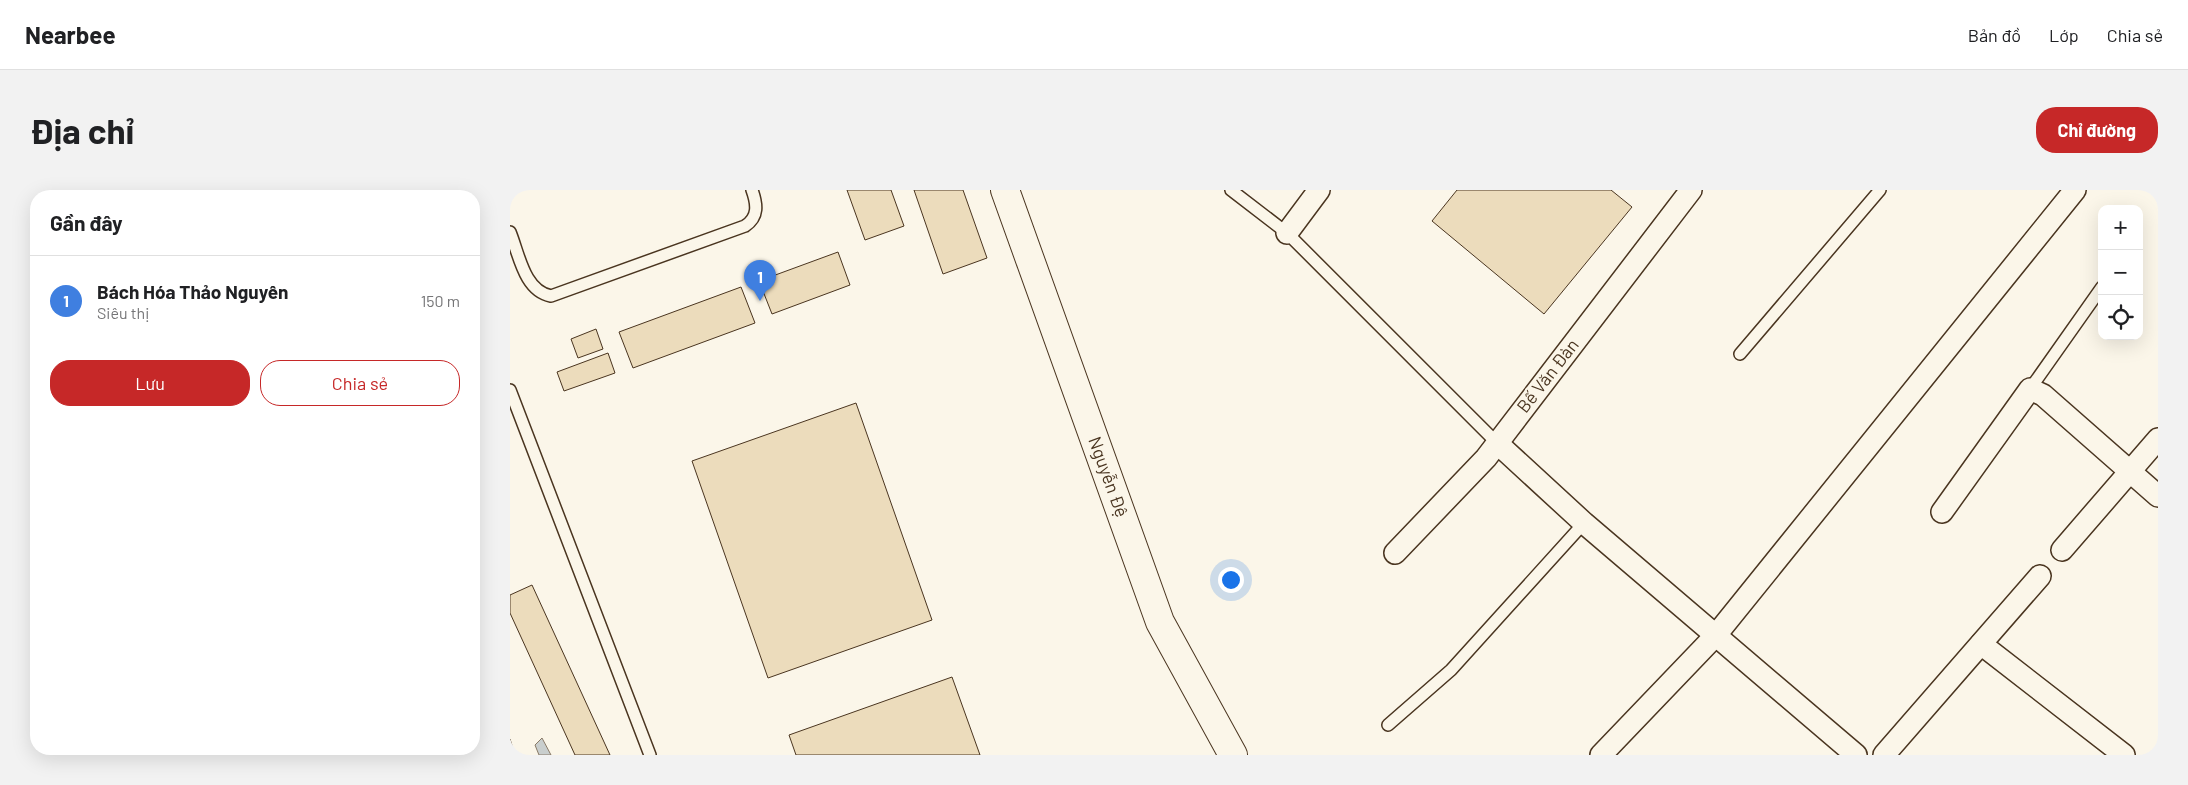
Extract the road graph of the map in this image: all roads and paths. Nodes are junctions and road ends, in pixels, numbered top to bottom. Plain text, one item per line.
1 (752, 190) edge
2 (1005, 190) edge
3 (1231, 190) edge
4 (1319, 190) edge
5 (1691, 190) edge
6 (1880, 190) edge
7 (2075, 190) edge
8 (510, 232) edge
9 (1287, 233) junction
10 (2098, 293) edge
11 (1740, 354) dead end
12 (2030, 389) junction
13 (510, 390) edge
14 (2158, 439) edge
15 (1496, 443) junction
16 (2130, 472) junction
17 (2158, 496) edge
18 (1942, 512) dead end
19 (1584, 523) junction
20 (2062, 550) dead end
21 (1395, 553) dead end
22 (2040, 576) dead end
23 (1716, 636) junction
24 (1981, 644) junction
25 (1388, 725) dead end
26 (650, 755) edge
27 (1233, 755) edge
28 (1601, 755) edge
29 (1856, 755) edge
30 (1884, 755) edge
31 (2124, 755) edge

1 - 8 lane
2 - 27 street, Nguyễn Đệ
3 - 9 lane
4 - 9 street
5 - 15 street, Bế Văn Đàn
6 - 11 lane
7 - 23 street
9 - 15 lane
10 - 12 lane
12 - 16 street
12 - 18 street
13 - 26 lane
14 - 16 street
15 - 19 street
15 - 21 street, Bế Văn Đàn
16 - 17 street
16 - 20 street
19 - 23 street
19 - 25 lane
22 - 24 street
23 - 28 street
23 - 29 street
24 - 30 street
24 - 31 street

